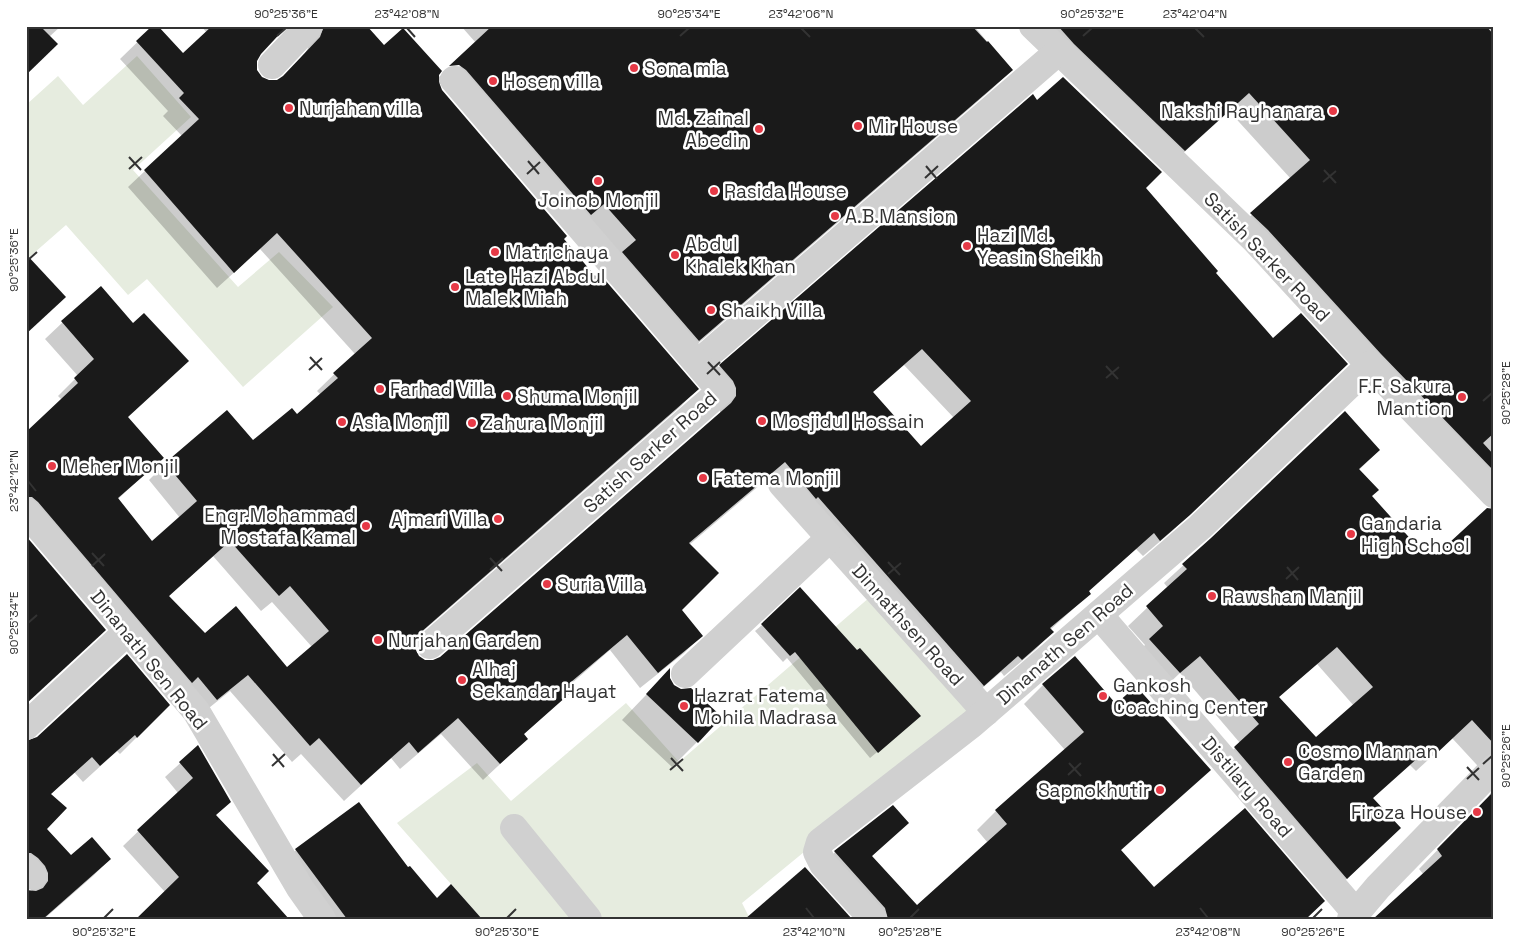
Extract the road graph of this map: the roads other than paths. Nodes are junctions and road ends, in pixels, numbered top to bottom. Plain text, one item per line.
1 (310, 26) edge
2 (1033, 26) edge
3 (1059, 51) junction
4 (272, 65) dead end
5 (454, 80) dead end
6 (698, 364) junction
7 (1370, 365) junction
8 (782, 484) dead end
9 (1494, 494) edge
10 (26, 512) edge
11 (830, 538) junction
12 (1098, 615) junction
13 (128, 631) junction
14 (430, 645) dead end
15 (685, 674) dead end
16 (986, 712) junction
17 (26, 726) edge
18 (1494, 768) edge
19 (514, 828) dead end
20 (1354, 916) edge
21 (322, 919) edge
22 (588, 919) edge
23 (873, 919) edge

1 - 4 street
2 - 3 street, Satish Sarker Road
3 - 6 street
3 - 7 street, Satish Sarker Road
5 - 6 street, Satish Sarker Road
6 - 14 street, Satish Sarker Road
7 - 9 street, Satish Sarker Road
7 - 12 street, Dinanath Sen Road
8 - 11 street, Dinnathsen Road
10 - 13 street, Dinanath Sen Road
11 - 15 street
11 - 16 street, Dinnathsen Road
12 - 16 street, Dinanath Sen Road
12 - 20 street, Distilary Road
13 - 17 street
13 - 21 street, Dinanath Sen Road
16 - 23 street, Dinanath Sen Road
18 - 20 street
19 - 22 street

